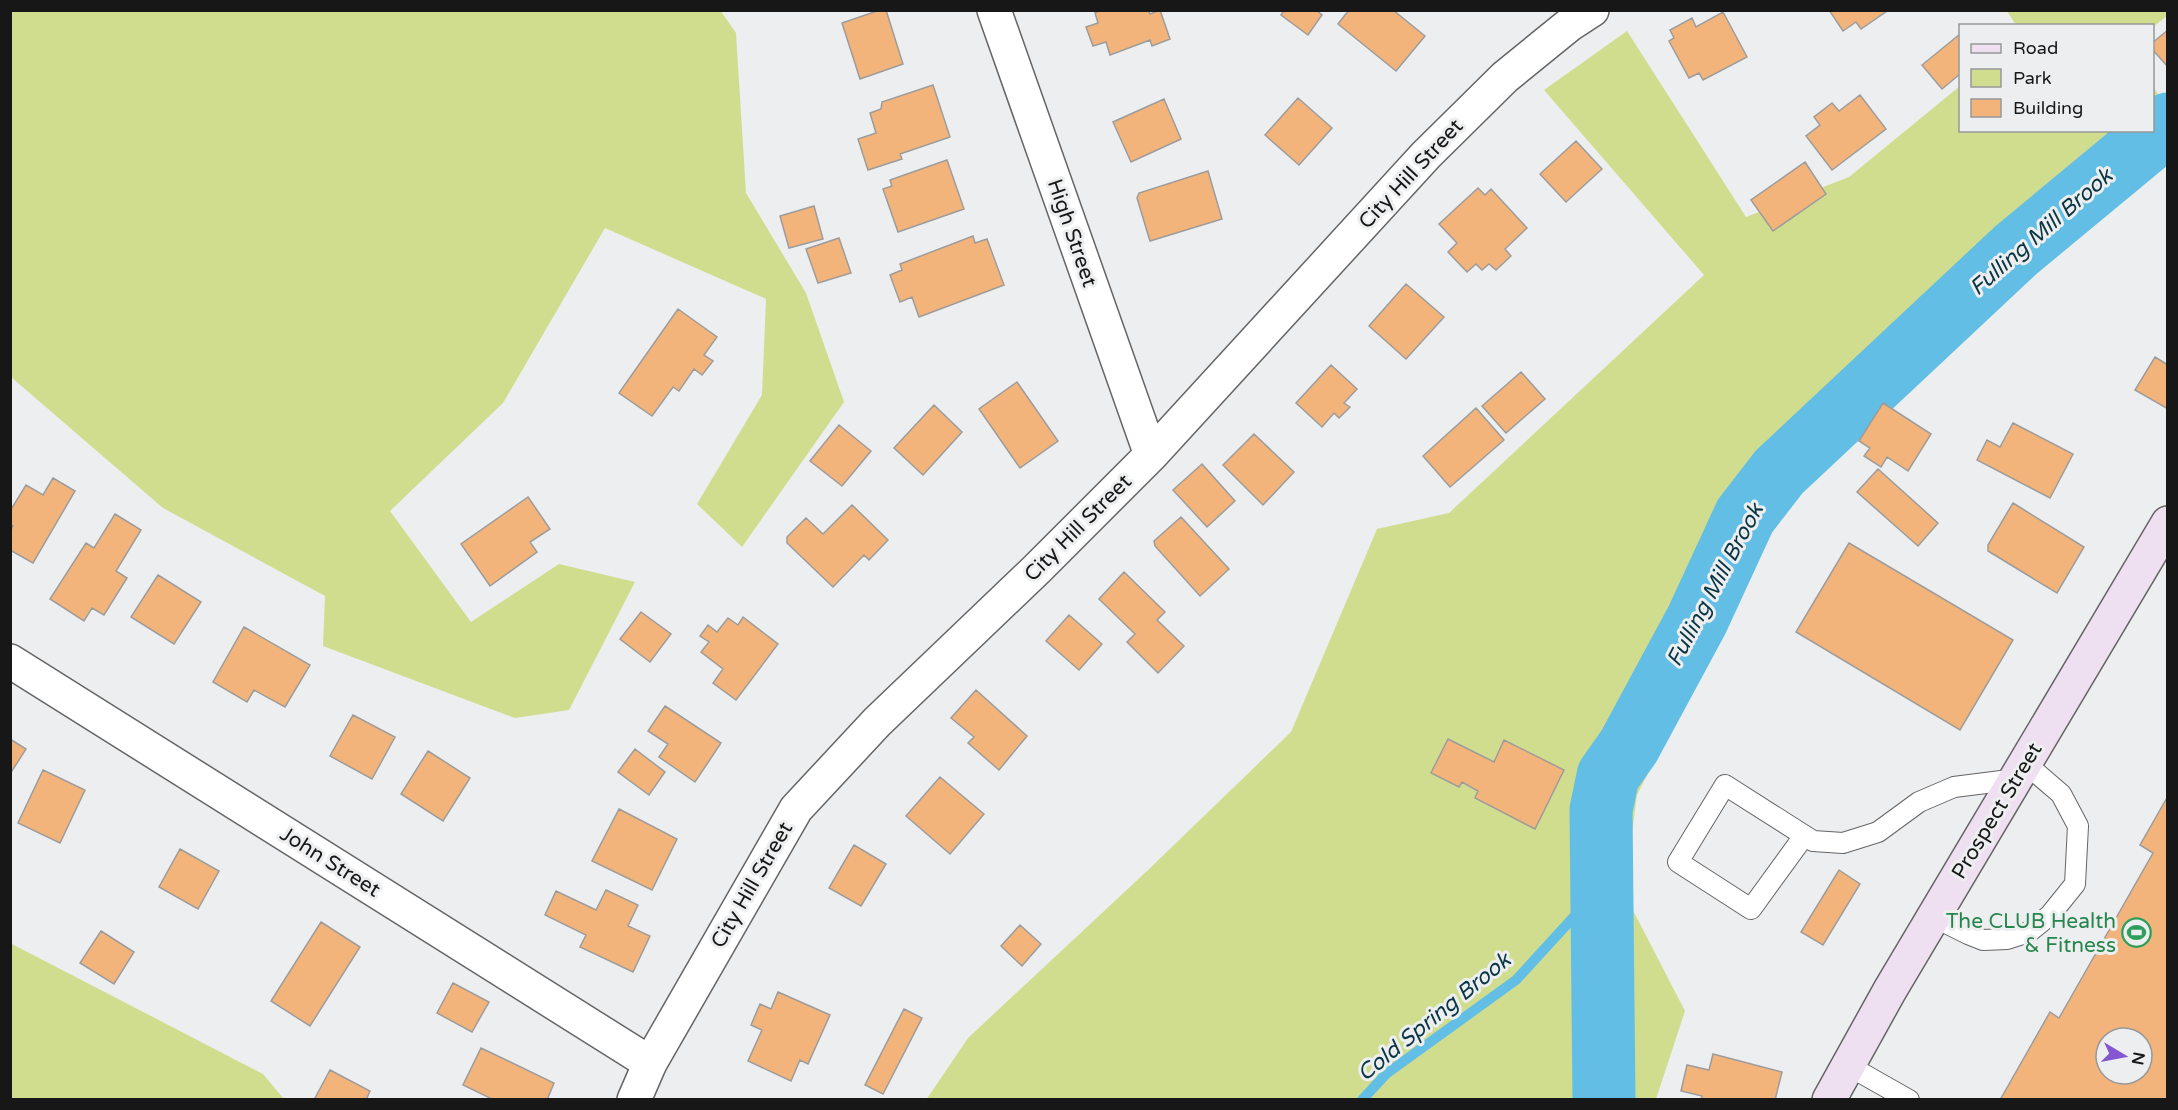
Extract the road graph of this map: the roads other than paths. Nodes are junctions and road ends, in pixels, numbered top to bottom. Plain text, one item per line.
1 (994, 10) edge
2 (1592, 10) edge
3 (1150, 455) junction
4 (2168, 523) edge
5 (10, 661) edge
6 (2021, 772) junction
7 (1804, 836) junction
8 (1934, 917) junction
9 (650, 1063) junction
10 (1849, 1066) junction
11 (634, 1100) edge
12 (1829, 1100) edge
13 (1909, 1100) edge

1 - 3 street, High Street
2 - 3 street, City Hill Street
3 - 9 street, City Hill Street
4 - 6 main road, Prospect Street
5 - 9 street, John Street
6 - 7 lane
6 - 8 main road, Prospect Street
6 - 8 lane
7 - 7 lane
8 - 10 main road, Prospect Street
9 - 11 street, City Hill Street
10 - 12 main road, Prospect Street
10 - 13 lane

